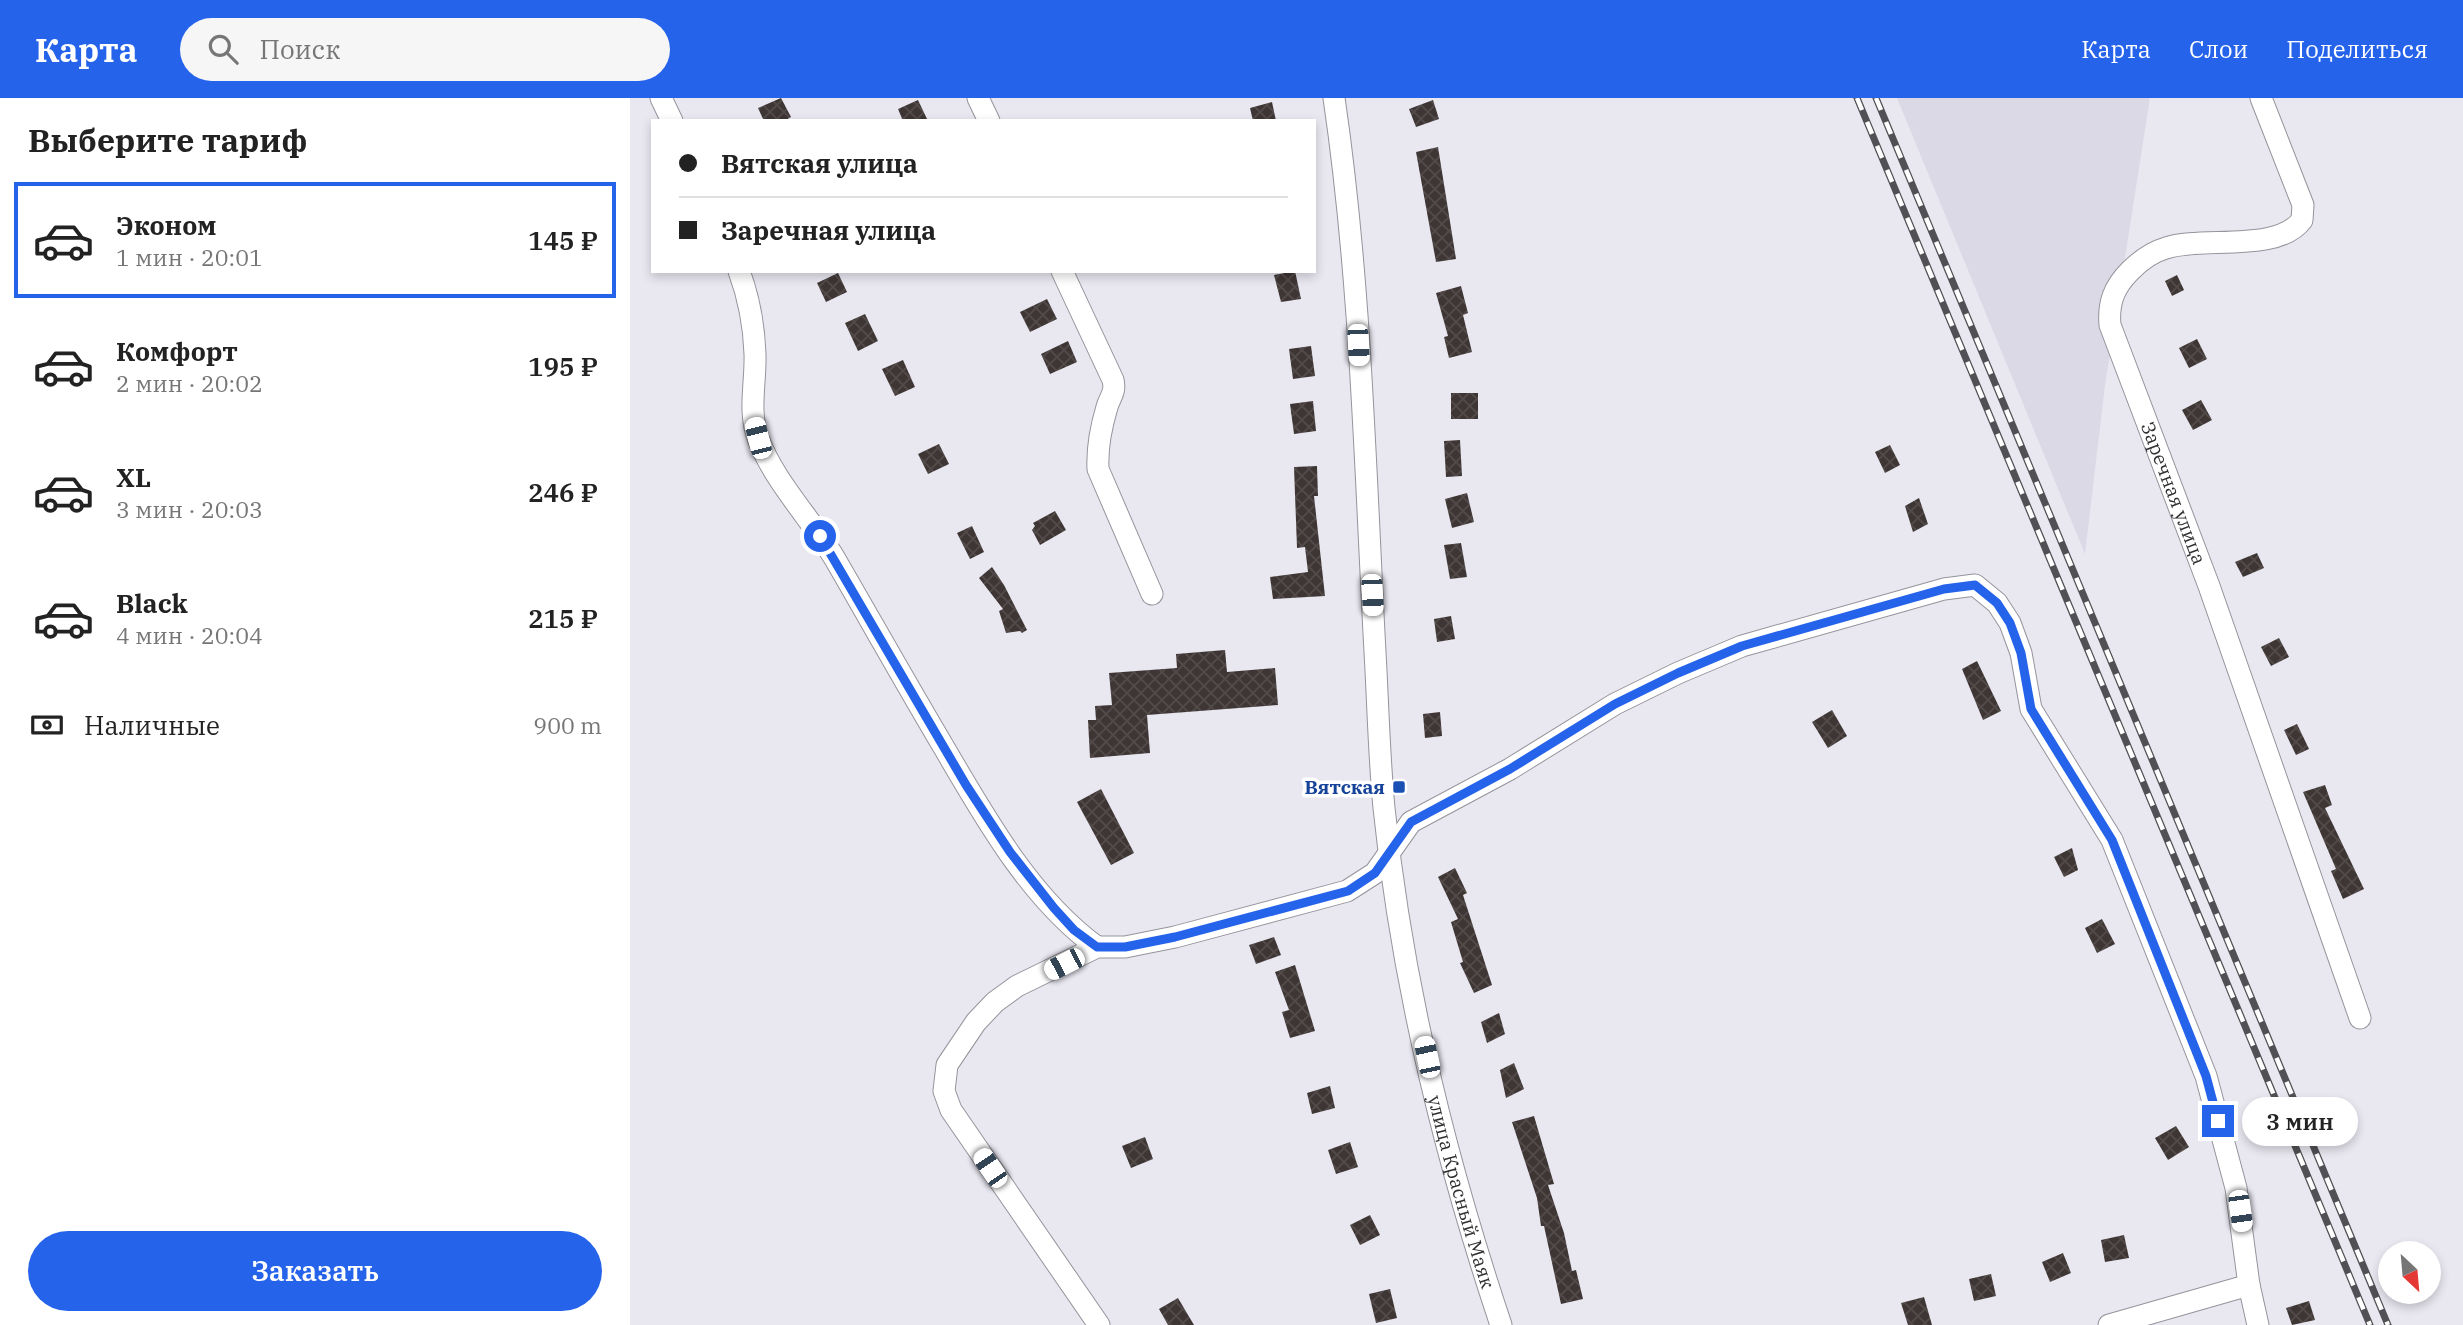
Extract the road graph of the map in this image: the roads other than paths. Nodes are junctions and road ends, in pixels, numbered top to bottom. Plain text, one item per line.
1 (661, 98) edge
2 (978, 98) edge
3 (1334, 98) edge
4 (2261, 98) edge
5 (671, 119) edge
6 (988, 119) edge
7 (740, 273) edge
8 (1063, 273) edge
9 (1152, 594) dead end
10 (1390, 855) junction
11 (1097, 947) junction
12 (2360, 1018) dead end
13 (2249, 1285) junction
14 (1100, 1325) edge
15 (1501, 1325) edge
16 (2109, 1325) edge
17 (2258, 1325) edge

1 - 5 street
2 - 6 street
3 - 10 street, улица Красный Маяк
4 - 12 street, Заречная улица
7 - 11 street
8 - 9 street
10 - 11 street
10 - 13 street
10 - 15 street, улица Красный Маяк
11 - 14 street
13 - 16 street
13 - 17 street

